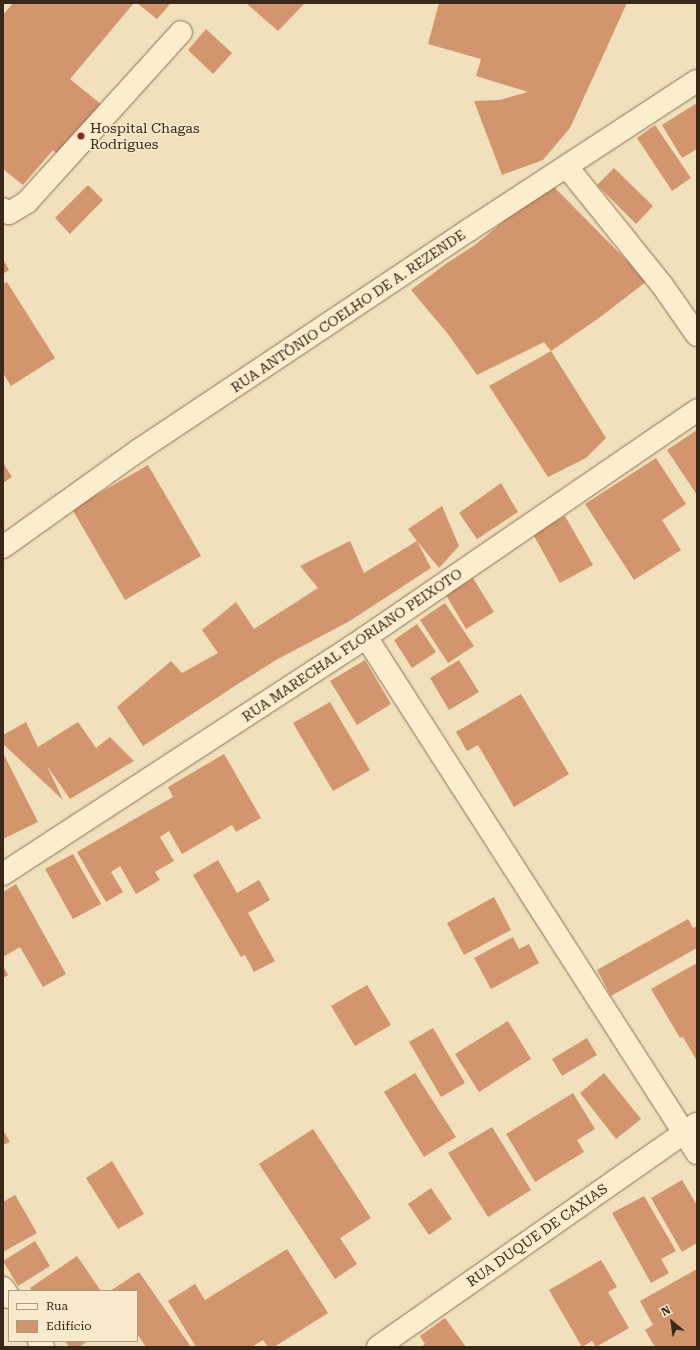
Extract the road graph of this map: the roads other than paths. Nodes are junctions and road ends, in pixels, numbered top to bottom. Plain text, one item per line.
1 (181, 32) dead end
2 (697, 81) edge
3 (567, 167) junction
4 (3, 208) edge
5 (697, 335) edge
6 (697, 410) edge
7 (3, 547) edge
8 (366, 637) junction
9 (3, 874) edge
10 (690, 1128) edge
11 (697, 1153) edge
12 (378, 1347) edge

1 - 4 street
2 - 3 street, RUA ANTÔNIO COELHO DE A. REZENDE
3 - 5 street
3 - 7 street, RUA ANTÔNIO COELHO DE A. REZENDE
6 - 8 street, RUA MARECHAL FLORIANO PEIXOTO
8 - 9 street, RUA MARECHAL FLORIANO PEIXOTO
8 - 10 street
10 - 11 street
10 - 12 street, RUA DUQUE DE CAXIAS

